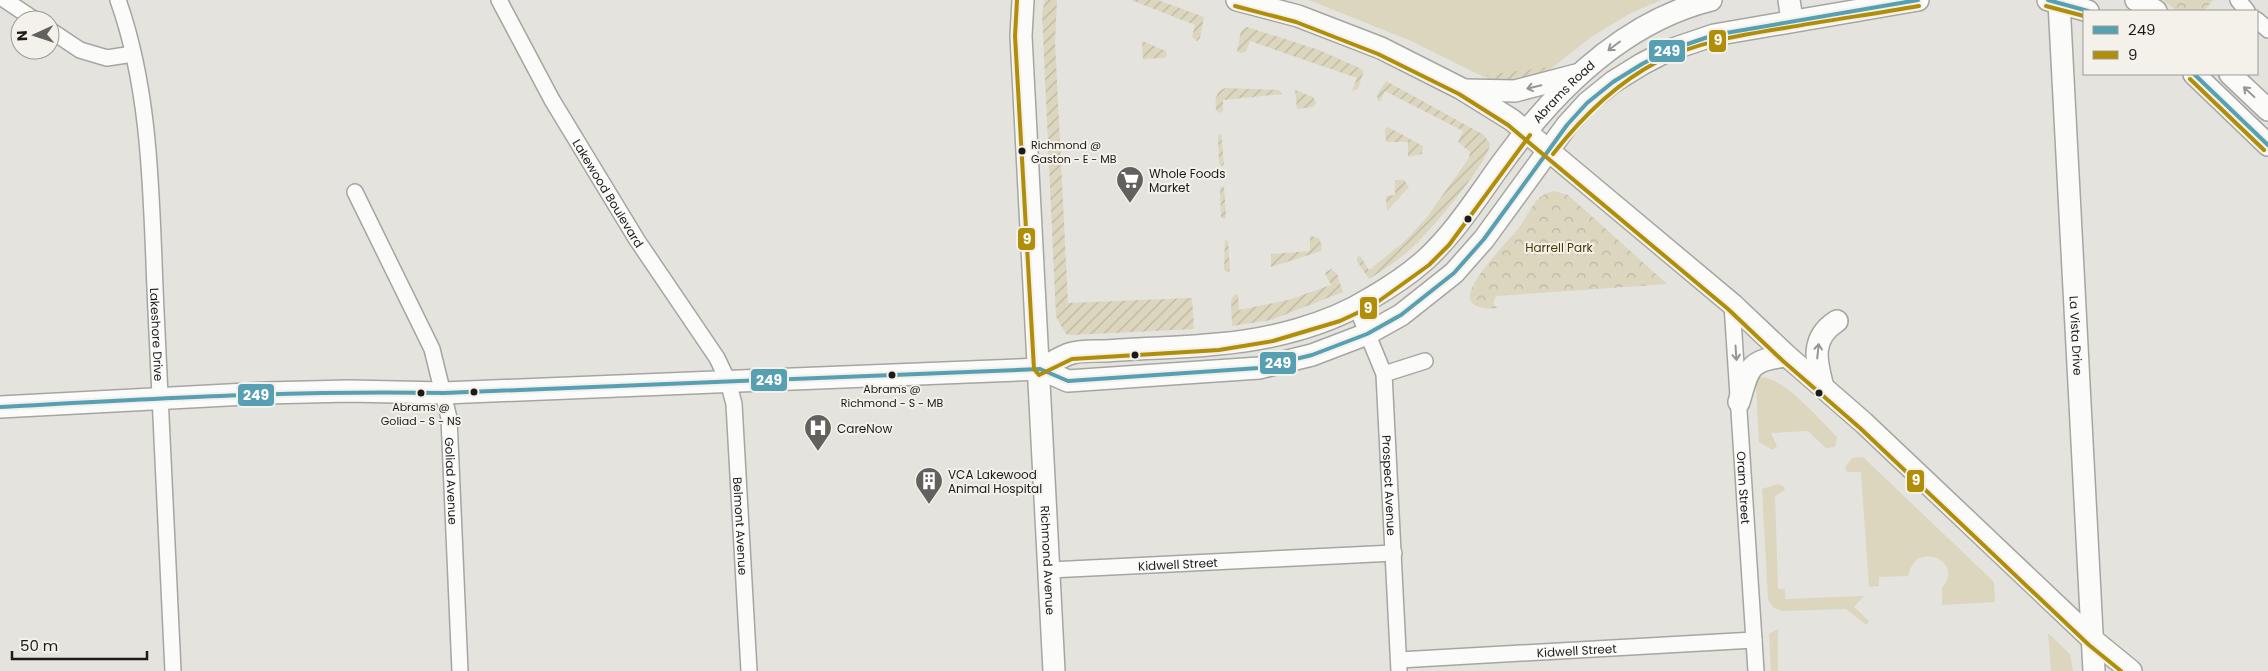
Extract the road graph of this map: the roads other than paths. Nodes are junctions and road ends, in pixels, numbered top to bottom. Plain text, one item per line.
1 (5, 0) edge
2 (118, 0) edge
3 (500, 0) edge
4 (1011, 0) edge
5 (1023, 0) edge
6 (1237, 0) edge
7 (1711, 0) edge
8 (1918, 0) edge
9 (2136, 0) edge
10 (2238, 0) edge
11 (2055, 1) edge
12 (20, 10) edge
13 (1791, 10) edge
14 (2085, 10) edge
15 (2154, 10) edge
16 (2246, 10) edge
17 (2258, 21) edge
18 (2268, 30) edge
19 (1021, 36) junction
20 (60, 37) edge
21 (133, 54) junction
22 (1581, 73) junction
23 (2195, 75) edge
24 (2231, 75) edge
25 (1462, 90) junction
26 (2268, 110) edge
27 (1525, 131) junction
28 (2268, 145) edge
29 (1548, 150) junction
30 (355, 192) dead end
31 (1732, 304) junction
32 (1356, 306) junction
33 (1837, 321) dead end
34 (1367, 334) junction
35 (1786, 356) junction
36 (1426, 361) dead end
37 (1040, 369) junction
38 (1384, 374) junction
39 (728, 381) junction
40 (1823, 387) junction
41 (444, 393) junction
42 (160, 398) junction
43 (1739, 402) junction
44 (0, 407) edge
45 (1394, 553) junction
46 (1050, 570) junction
47 (1754, 640) junction
48 (2093, 640) junction
49 (1399, 666) edge
50 (173, 671) edge
51 (460, 671) edge
52 (749, 671) edge
53 (1054, 671) edge
54 (1756, 671) edge
55 (2094, 671) edge
56 (2131, 671) edge

1 - 12 street
2 - 21 street, Lakeshore Drive
3 - 39 street, Lakewood Boulevard
4 - 19 main road
5 - 19 main road, Richmond Avenue
6 - 25 main road
7 -> 22 main road, Abrams Road
8 - 13 main road, Abrams Road
9 - 15 main road
10 - 16 street
11 - 14 main road
11 - 48 main road, La Vista Drive
13 - 29 main road, Abrams Road
17 - 18 street
19 - 37 main road, Richmond Avenue
20 - 21 street
21 - 42 street, Lakeshore Drive
22 -> 25 main road
22 - 27 main road, Abrams Road
23 - 28 main road
26 -> 24 main road
25 - 27 main road
27 - 29 main road
27 - 32 main road, Abrams Road
29 - 31 main road
29 - 34 main road, Abrams Road
30 - 41 street, Goliad Avenue
31 - 35 main road
31 -> 43 street, Oram Street
32 - 34 street, Prospect Avenue
32 - 37 main road, Abrams Road
40 -> 33 main road
34 - 37 main road, Abrams Road
34 - 38 street, Prospect Avenue
35 - 40 main road
35 - 43 main road
36 - 38 street
37 - 39 main road, Abrams Road
37 - 46 main road, Richmond Avenue
38 - 45 street, Prospect Avenue
39 - 41 main road, Abrams Road
39 - 52 street, Belmont Avenue
40 - 48 main road
41 - 42 main road, Abrams Road
41 - 51 street, Goliad Avenue
42 - 44 main road, Abrams Road
42 - 50 street, Lakeshore Drive
43 - 47 street, Oram Street
45 - 46 street, Kidwell Street
45 - 49 street, Prospect Avenue
46 - 53 main road, Richmond Avenue
47 - 49 street, Kidwell Street
47 - 54 street, Oram Street
48 - 55 main road, La Vista Drive
48 - 56 main road

